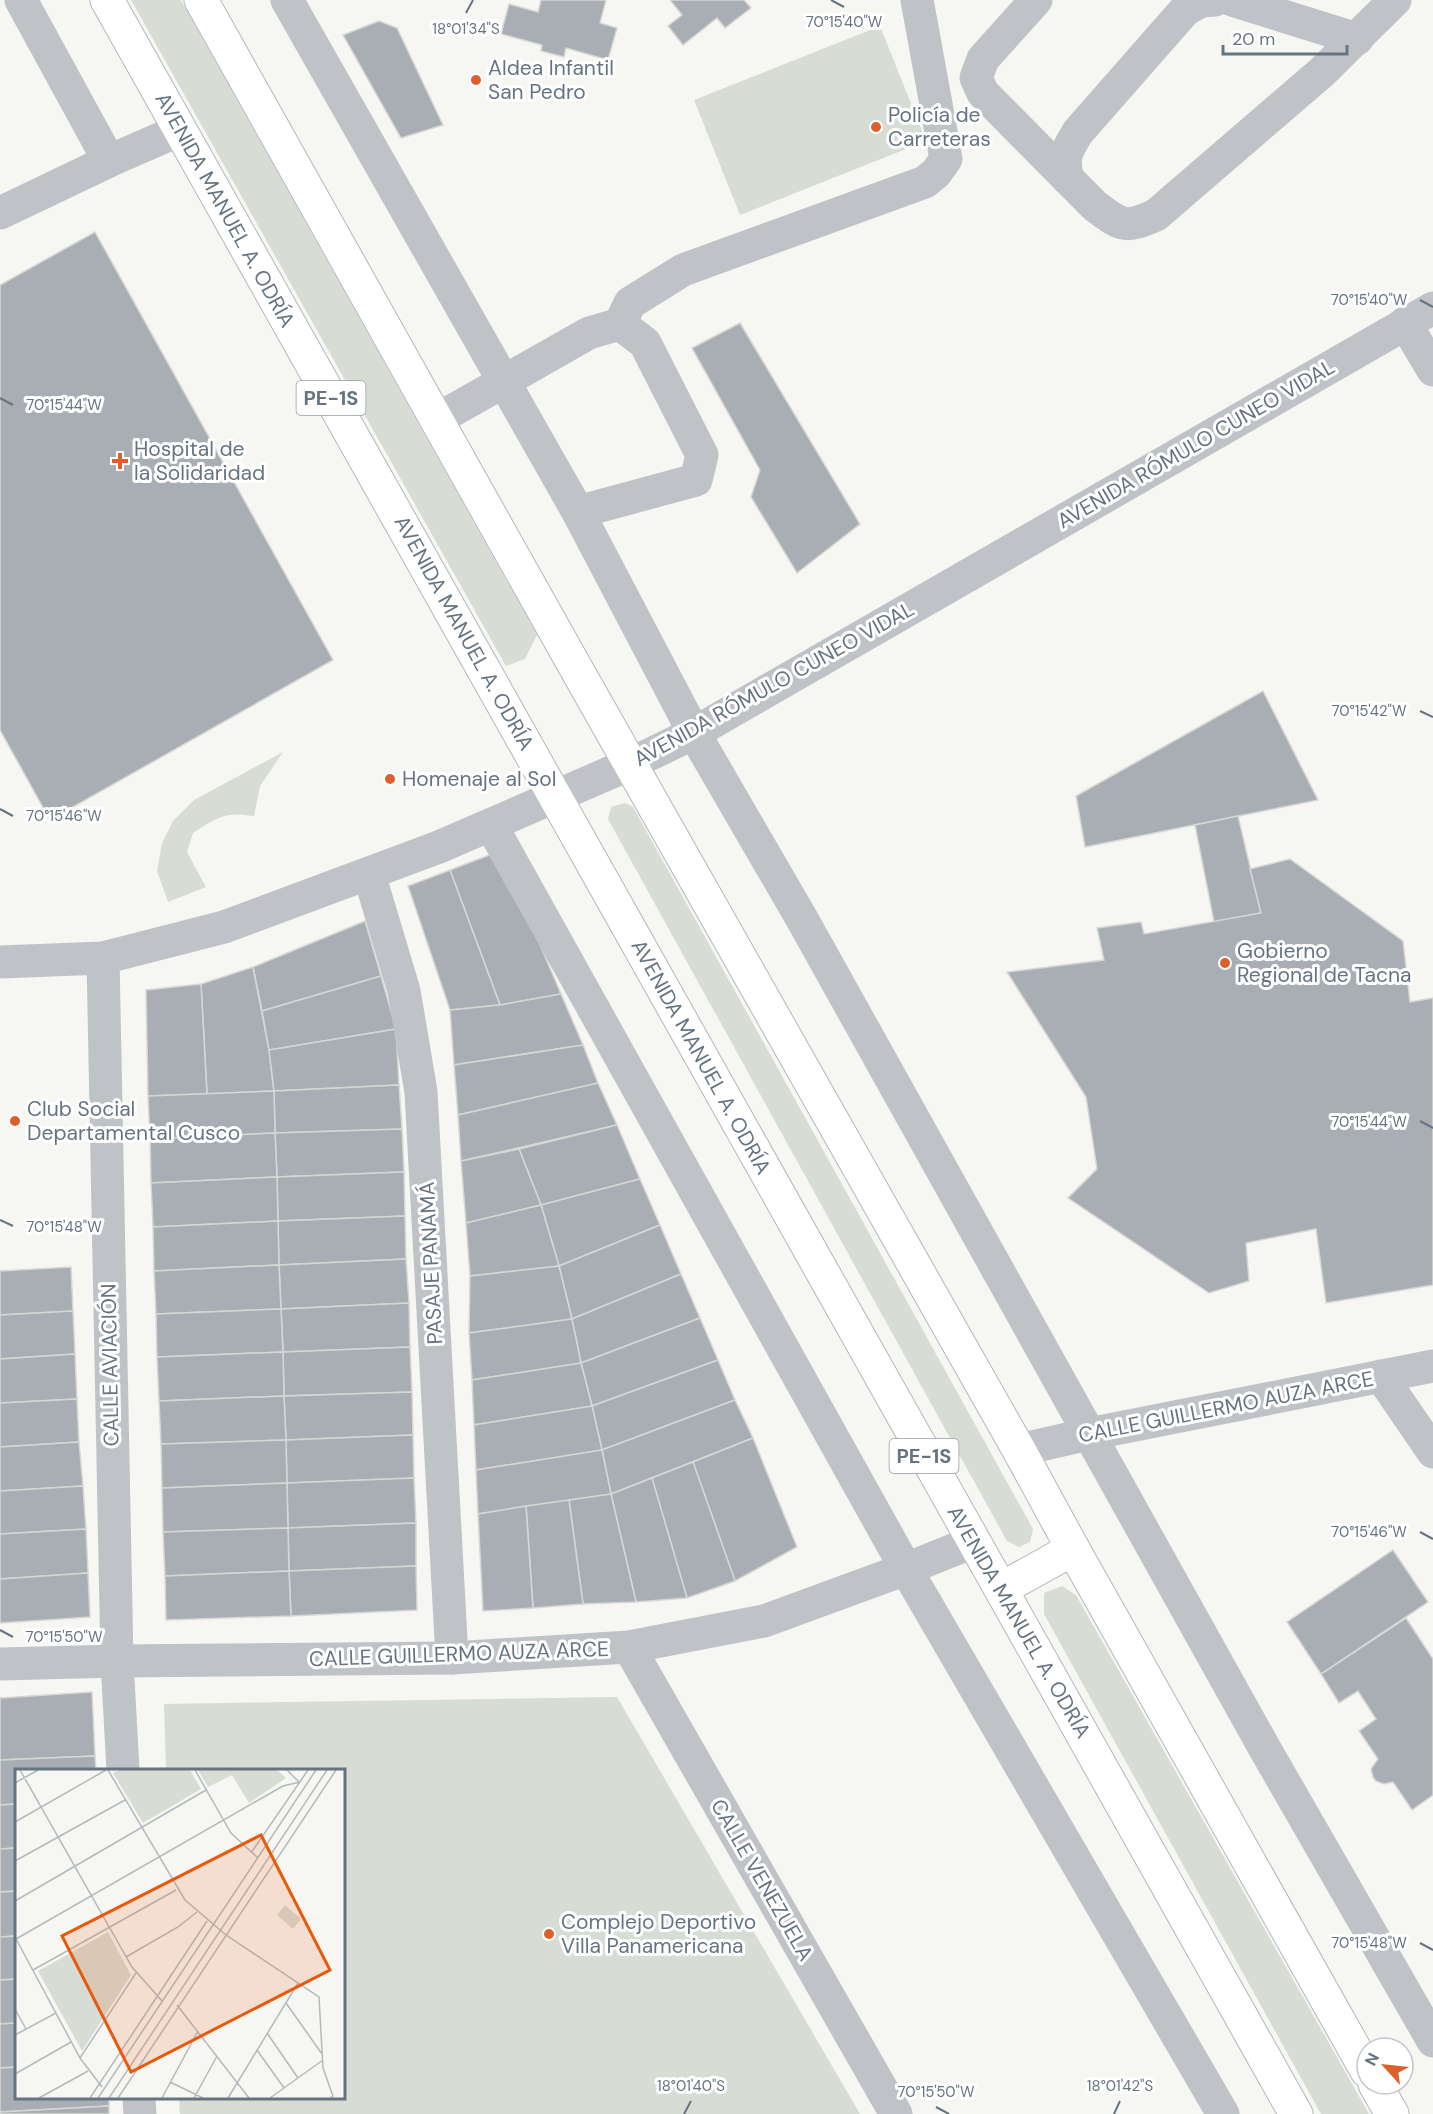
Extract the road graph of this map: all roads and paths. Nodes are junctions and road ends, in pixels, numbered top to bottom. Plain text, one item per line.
1 (21, 0) edge
2 (107, 0) edge
3 (201, 0) edge
4 (287, 0) edge
5 (917, 0) edge
6 (1036, 0) edge
7 (1232, 0) edge
8 (1391, 2) edge
9 (1196, 3) edge
10 (1357, 39) junction
11 (926, 53) junction
12 (976, 78) junction
13 (180, 130) junction
14 (1078, 132) junction
15 (1029, 140) junction
16 (109, 161) junction
17 (1068, 179) junction
18 (0, 213) edge
19 (1419, 316) edge
20 (620, 324) junction
21 (1433, 370) edge
22 (504, 380) junction
23 (436, 420) junction
24 (578, 512) junction
25 (694, 733) junction
26 (630, 764) junction
27 (555, 796) junction
28 (491, 825) junction
29 (369, 874) junction
30 (103, 958) junction
31 (0, 962) edge
32 (1433, 1366) edge
33 (1381, 1376) junction
34 (1089, 1434) junction
35 (1019, 1450) junction
36 (1433, 1452) edge
37 (973, 1542) junction
38 (1073, 1549) junction
39 (906, 1569) junction
40 (1001, 1589) junction
41 (629, 1647) junction
42 (452, 1658) junction
43 (117, 1660) junction
44 (0, 1664) edge
45 (123, 1769) edge
46 (1433, 2041) edge
47 (1355, 2050) edge
48 (1382, 2096) edge
49 (139, 2099) edge
50 (140, 2114) edge
51 (896, 2114) edge
52 (1223, 2114) edge
53 (1296, 2114) edge
54 (1392, 2114) edge

1 - 16 street
2 - 13 highway, AVENIDA MANUEL A. ODRÍA / PE-1S
3 - 23 highway
4 - 22 street
5 - 11 street
6 - 12 street
7 - 10 street
8 - 10 street
9 - 14 street
10 - 17 street
11 - 12 street
11 - 20 street
12 - 15 street
13 - 16 street
13 - 27 highway, AVENIDA MANUEL A. ODRÍA / PE-1S
14 - 15 street
14 - 17 street
15 - 17 street
16 - 18 street
19 - 21 street
19 - 25 street, AVENIDA RÓMULO CUNEO VIDAL
20 - 22 street
20 - 24 street
22 - 23 street
22 - 24 street
23 - 26 highway
24 - 25 street
25 - 26 street, AVENIDA RÓMULO CUNEO VIDAL
25 - 34 street
26 - 27 street, AVENIDA RÓMULO CUNEO VIDAL
26 - 35 highway
27 - 28 street, AVENIDA RÓMULO CUNEO VIDAL
27 - 37 highway, AVENIDA MANUEL A. ODRÍA / PE-1S
28 - 29 street, AVENIDA RÓMULO CUNEO VIDAL
28 - 39 street
29 - 30 street, AVENIDA RÓMULO CUNEO VIDAL
29 - 42 street, PASAJE PANAMÁ
30 - 31 street, AVENIDA RÓMULO CUNEO VIDAL
30 - 43 street, CALLE AVIACIÓN
32 - 33 street, CALLE GUILLERMO AUZA ARCE
33 - 34 street, CALLE GUILLERMO AUZA ARCE
33 - 36 street
34 - 35 street, CALLE GUILLERMO AUZA ARCE
34 - 46 street
35 - 38 highway
37 - 39 street, CALLE GUILLERMO AUZA ARCE
37 - 40 highway, AVENIDA MANUEL A. ODRÍA / PE-1S
38 - 40 highway
38 - 47 highway
39 - 41 street, CALLE GUILLERMO AUZA ARCE
39 - 52 street
40 - 53 highway, AVENIDA MANUEL A. ODRÍA / PE-1S
41 - 42 street, CALLE GUILLERMO AUZA ARCE
41 - 51 street, CALLE VENEZUELA
42 - 43 street, CALLE GUILLERMO AUZA ARCE
43 - 44 street, CALLE GUILLERMO AUZA ARCE
43 - 45 street, CALLE AVIACIÓN
48 - 54 highway
49 - 50 street

